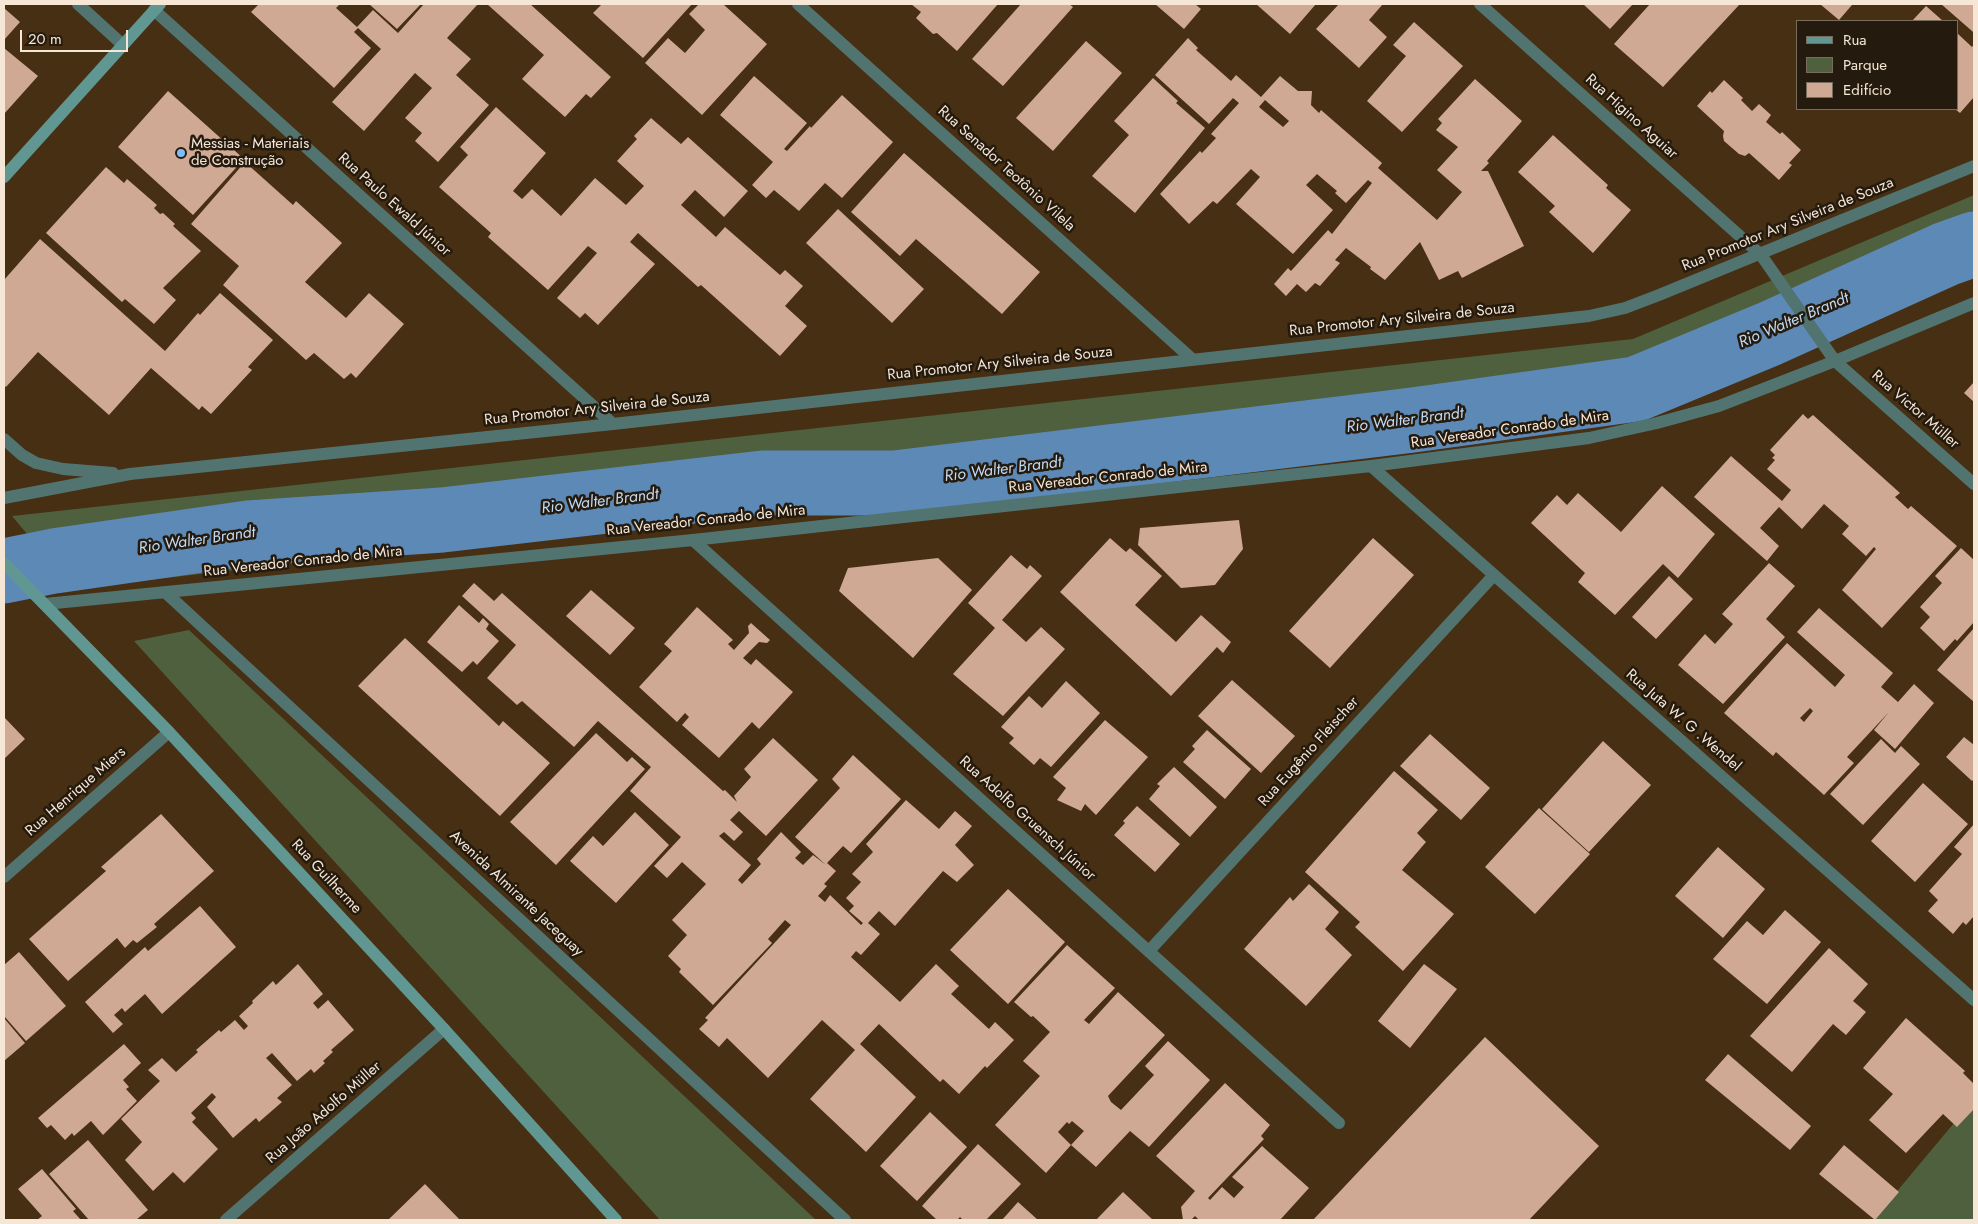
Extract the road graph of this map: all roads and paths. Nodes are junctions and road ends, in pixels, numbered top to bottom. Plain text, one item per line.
1 (78, 4) edge
2 (798, 4) edge
3 (1480, 4) edge
4 (157, 7) edge
5 (123, 45) junction
6 (1974, 166) edge
7 (4, 177) edge
8 (1761, 255) junction
9 (1974, 303) edge
10 (1192, 359) junction
11 (1835, 361) junction
12 (613, 424) junction
13 (4, 439) edge
14 (1371, 466) junction
15 (130, 474) junction
16 (1974, 484) edge
17 (4, 498) edge
18 (693, 540) junction
19 (4, 563) edge
20 (1494, 575) junction
21 (165, 592) junction
22 (44, 604) junction
23 (169, 732) junction
24 (4, 877) edge
25 (1149, 951) junction
26 (1974, 1000) edge
27 (444, 1029) junction
28 (1339, 1122) dead end
29 (226, 1220) edge
30 (616, 1220) edge
31 (845, 1220) edge

1 - 5 street
2 - 10 street, Rua Senador Teotônio Vilela
3 - 8 street, Rua Higino Aguiar
4 - 5 main road
4 - 12 street, Rua Paulo Ewald Júnior
5 - 7 main road
6 - 8 street, Rua Promotor Ary Silveira de Souza
8 - 10 street, Rua Promotor Ary Silveira de Souza
8 - 11 street, Rua Higino Aguiar
9 - 11 street, Rua Vereador Conrado de Mira
10 - 12 street, Rua Promotor Ary Silveira de Souza
11 - 14 street, Rua Vereador Conrado de Mira
11 - 16 street, Rua Victor Müller
12 - 15 street, Rua Promotor Ary Silveira de Souza
13 - 15 street
14 - 18 street, Rua Vereador Conrado de Mira
14 - 20 street, Rua Juta W. G .Wendel
15 - 17 street, Rua Promotor Ary Silveira de Souza
18 - 21 street, Rua Vereador Conrado de Mira
18 - 25 street, Rua Adolfo Gruensch Júnior
19 - 22 main road, Rua Guilherme
20 - 25 street, Rua Eugênio Fleischer
20 - 26 street, Rua Juta W. G .Wendel
21 - 22 street, Rua Vereador Conrado de Mira
21 - 31 street, Avenida Almirante Jaceguay
22 - 23 main road, Rua Guilherme
23 - 24 street, Rua Henrique Miers
23 - 27 main road, Rua Guilherme
25 - 28 street, Rua Adolfo Gruensch Júnior
27 - 29 street, Rua João Adolfo Müller
27 - 30 main road, Rua Guilherme

